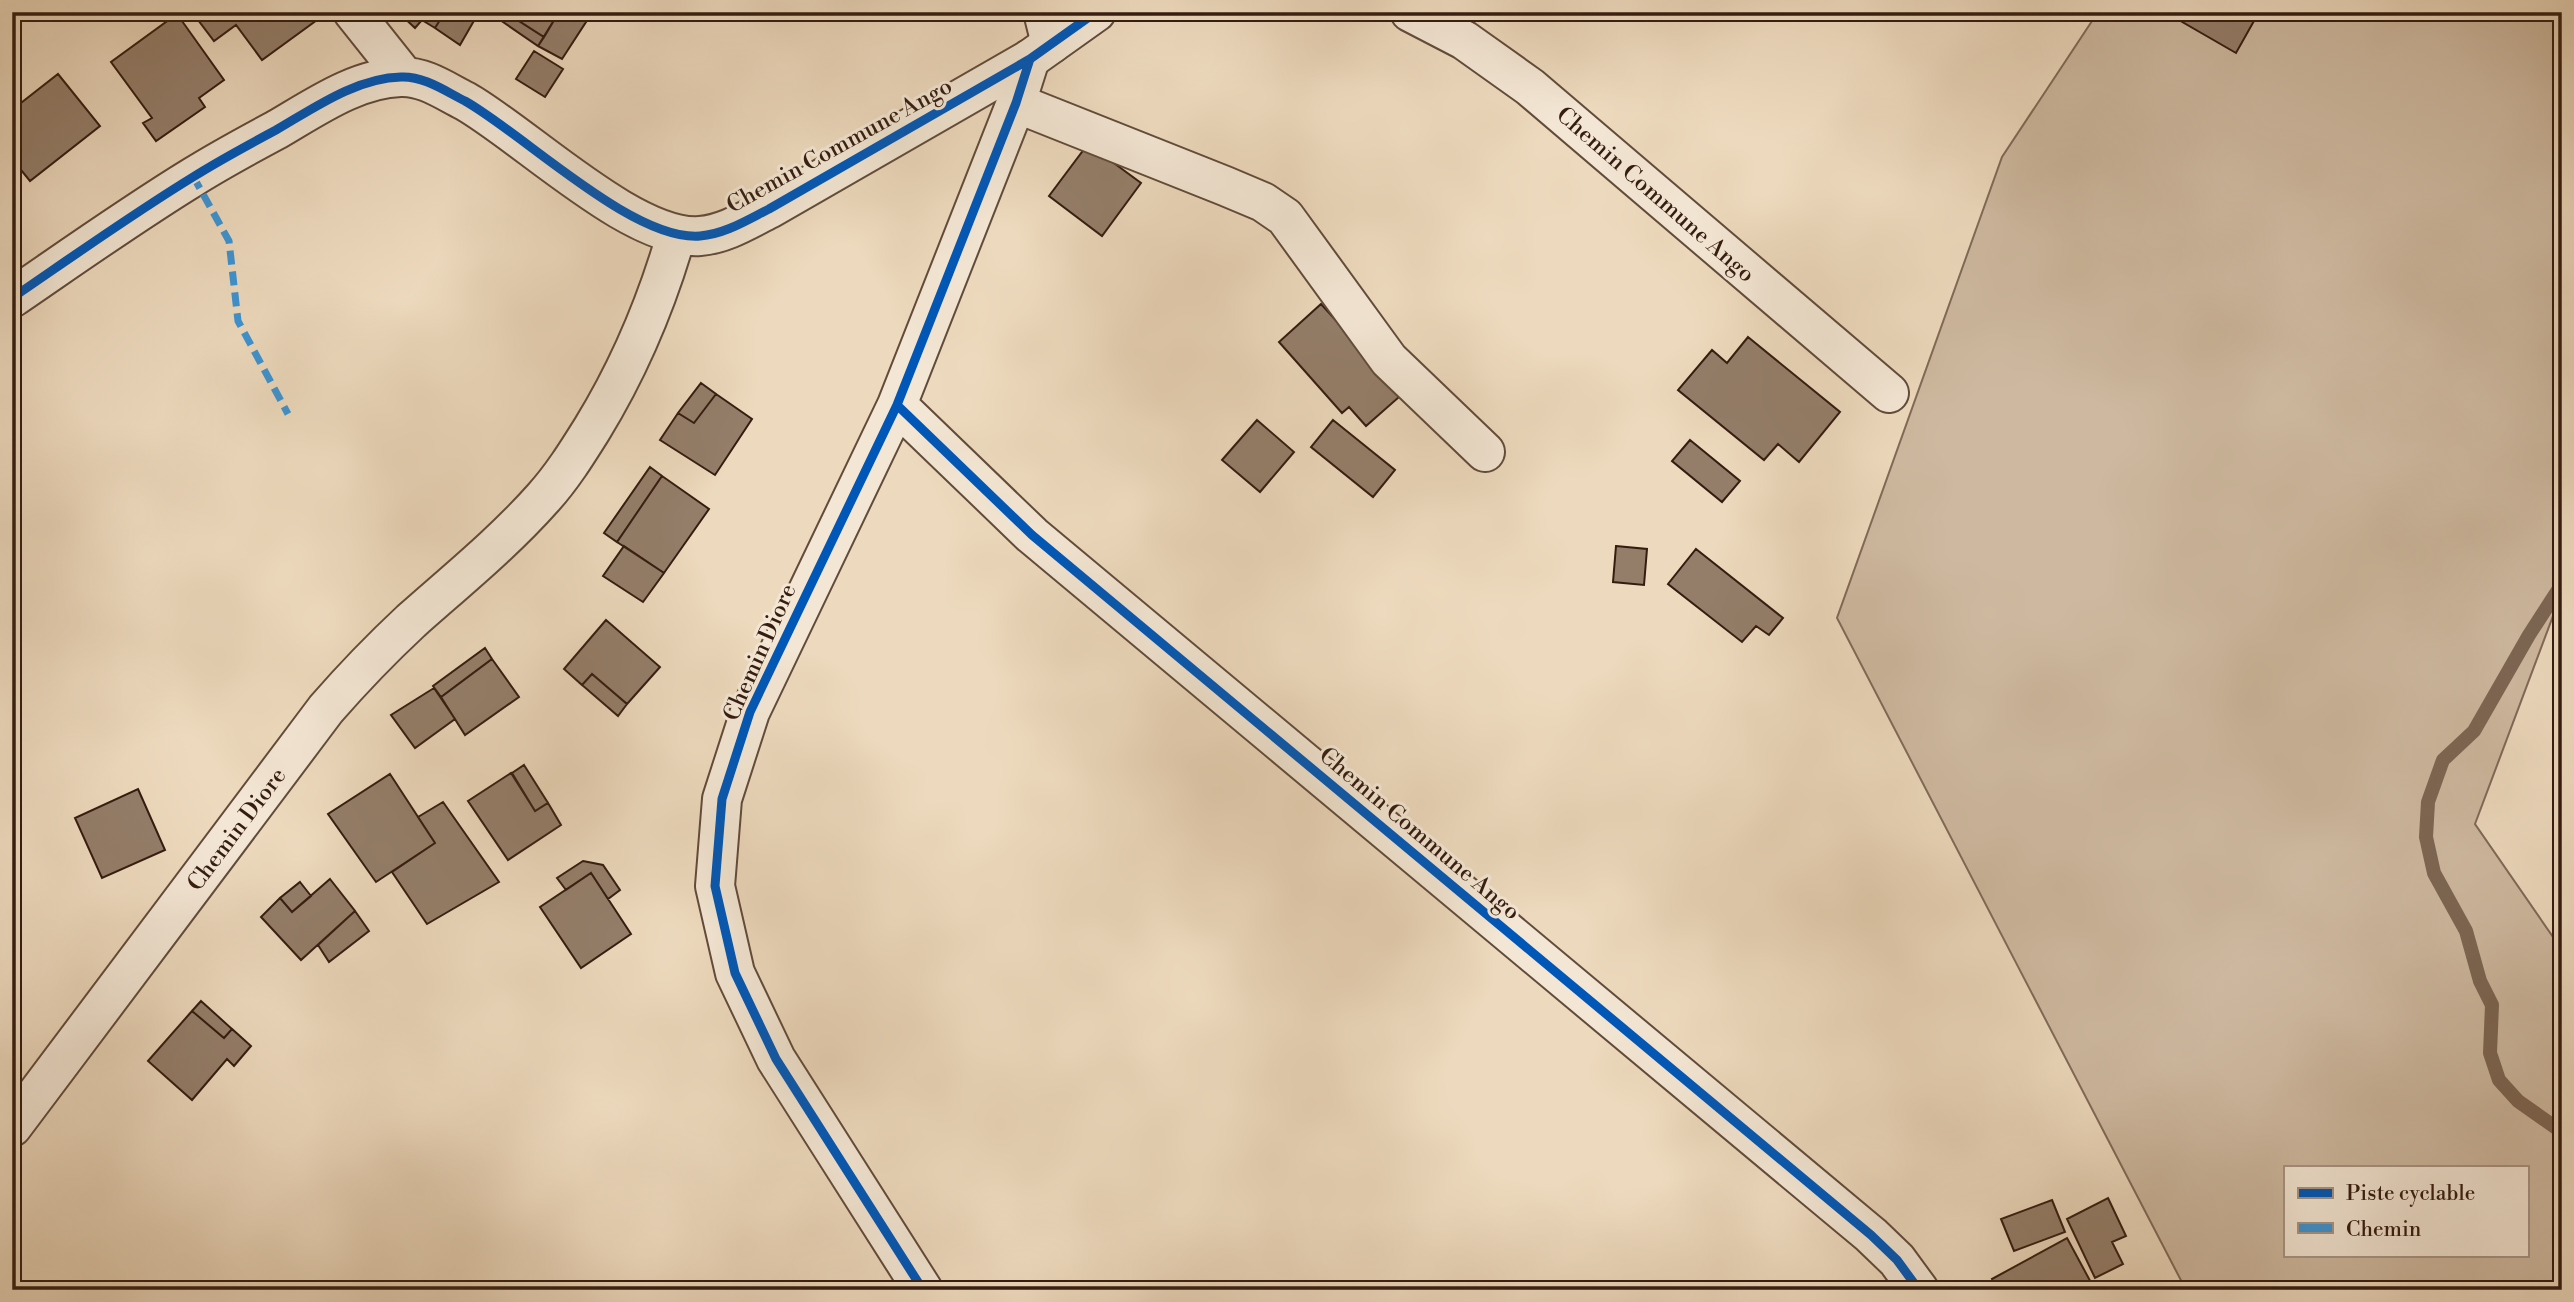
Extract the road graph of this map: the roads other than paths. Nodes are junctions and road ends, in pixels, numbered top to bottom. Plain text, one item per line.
1 (353, 12) edge
2 (1096, 12) edge
3 (1410, 12) edge
4 (1041, 38) edge
5 (404, 76) junction
6 (1016, 103) junction
7 (676, 236) junction
8 (12, 298) edge
9 (1889, 393) dead end
10 (897, 405) junction
11 (1485, 452) dead end
12 (12, 1127) edge
13 (923, 1290) edge
14 (1919, 1290) edge

1 - 5 street
2 - 4 street, Chemin Commune Ango
3 - 9 street, Chemin Commune Ango
4 - 6 street, Chemin Diore
4 - 7 street, Chemin Commune Ango
5 - 7 street, Chemin Commune Ango
5 - 8 street, Chemin Commune Ango
6 - 10 street, Chemin Diore
6 - 11 street
7 - 12 street, Chemin Diore
10 - 13 street, Chemin Diore
10 - 14 street, Chemin Commune Ango

